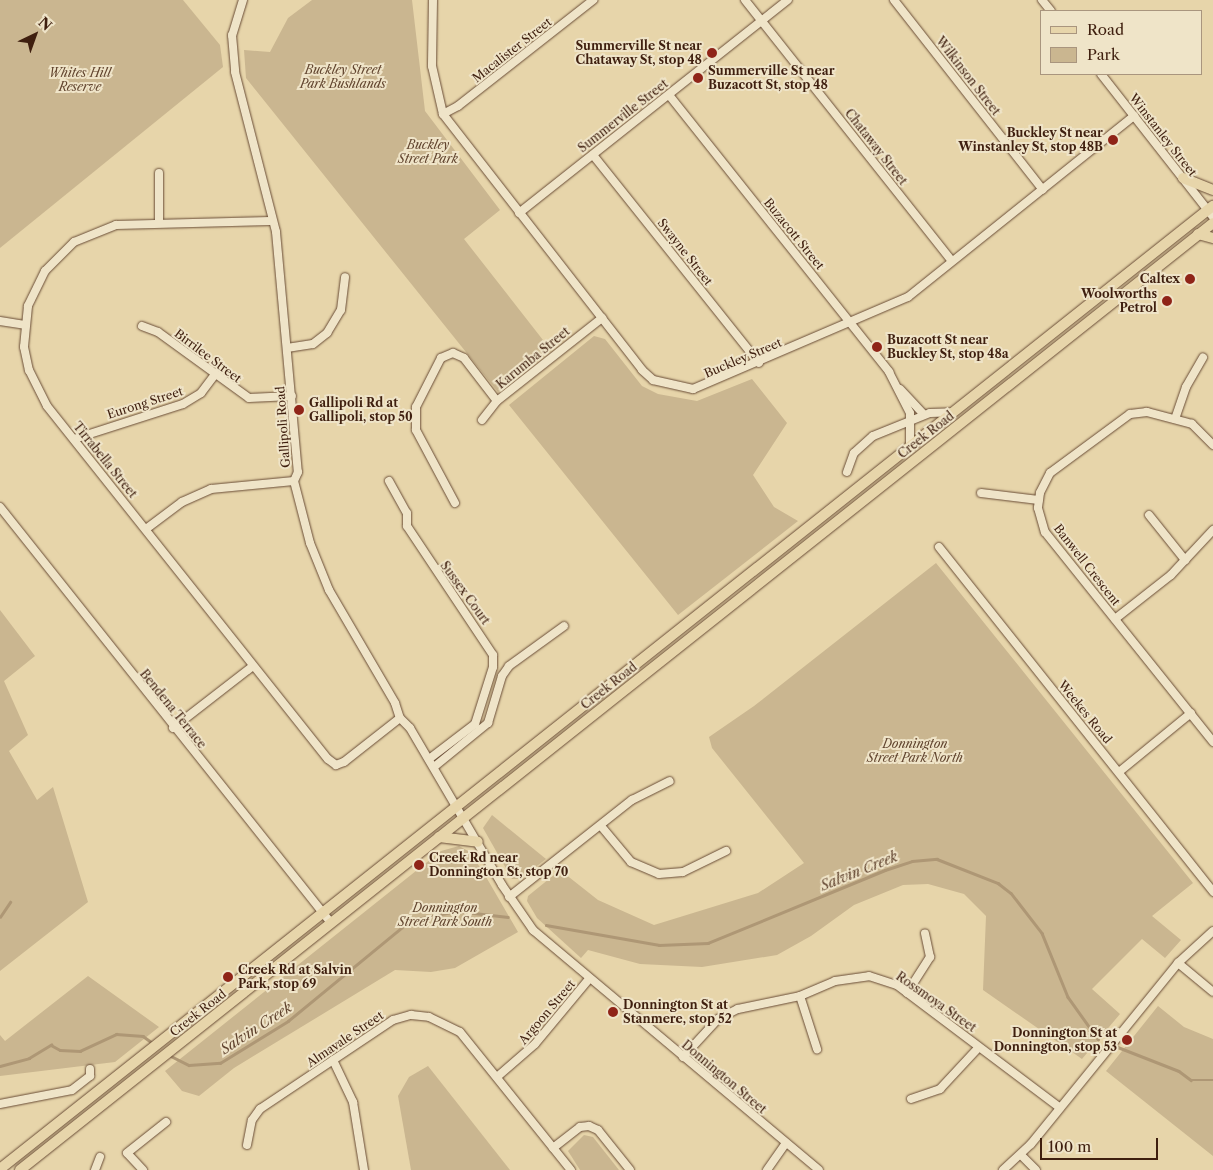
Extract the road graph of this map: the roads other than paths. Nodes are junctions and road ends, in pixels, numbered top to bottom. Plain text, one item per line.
1 (243, 0) edge
2 (433, 0) edge
3 (593, 0) edge
4 (745, 0) edge
5 (788, 0) edge
6 (894, 0) edge
7 (1042, 0) edge
8 (1050, 10) edge
9 (762, 21) junction
10 (1102, 75) edge
11 (669, 95) junction
12 (443, 114) junction
13 (1134, 116) junction
14 (593, 154) junction
15 (159, 173) dead end
16 (1183, 178) junction
17 (1043, 190) junction
18 (1213, 190) edge
19 (1212, 211) edge
20 (519, 213) junction
21 (270, 221) junction
22 (159, 223) junction
23 (1213, 223) edge
24 (1198, 234) junction
25 (1213, 238) edge
26 (952, 261) junction
27 (345, 277) dead end
28 (602, 318) junction
29 (0, 321) edge
30 (851, 323) junction
31 (25, 325) junction
32 (142, 326) dead end
33 (287, 348) junction
34 (1203, 357) dead end
35 (759, 364) junction
36 (214, 376) junction
37 (900, 389) junction
38 (292, 396) junction
39 (497, 401) junction
40 (954, 412) junction
41 (924, 415) junction
42 (912, 419) junction
43 (1175, 419) junction
44 (482, 420) dead end
45 (74, 440) junction
46 (1213, 445) edge
47 (910, 447) junction
48 (847, 472) dead end
49 (294, 481) junction
50 (389, 481) dead end
51 (981, 493) dead end
52 (1039, 500) junction
53 (455, 503) dead end
54 (0, 507) edge
55 (1149, 515) dead end
56 (146, 529) junction
57 (1213, 530) edge
58 (939, 548) dead end
59 (1185, 560) junction
60 (1115, 619) junction
61 (564, 626) dead end
62 (253, 666) junction
63 (1191, 713) junction
64 (400, 718) junction
65 (476, 724) junction
66 (173, 728) junction
67 (482, 731) junction
68 (1213, 742) edge
69 (429, 759) junction
70 (434, 767) junction
71 (1119, 772) junction
72 (670, 781) dead end
73 (458, 806) junction
74 (464, 818) junction
75 (601, 826) junction
76 (439, 837) junction
77 (478, 842) junction
78 (726, 851) dead end
79 (1213, 892) edge
80 (509, 897) junction
81 (322, 913) junction
82 (331, 923) junction
83 (1213, 931) edge
84 (926, 934) dead end
85 (1178, 963) junction
86 (589, 979) junction
87 (1213, 992) edge
88 (907, 993) junction
89 (800, 996) junction
90 (979, 1047) junction
91 (817, 1050) dead end
92 (683, 1057) junction
93 (333, 1060) junction
94 (90, 1069) dead end
95 (497, 1077) junction
96 (911, 1099) dead end
97 (0, 1104) edge
98 (1060, 1108) junction
99 (166, 1122) dead end
100 (786, 1144) junction
101 (246, 1145) dead end
102 (553, 1148) junction
103 (1021, 1155) junction
104 (100, 1157) dead end
105 (0, 1169) edge
106 (20, 1170) edge
107 (95, 1170) edge
108 (143, 1170) edge
109 (364, 1170) edge
110 (570, 1170) edge
111 (630, 1170) edge
112 (767, 1170) edge
113 (819, 1170) edge
114 (1003, 1170) edge
115 (1036, 1170) edge

1 - 21 street, Gallipoli Road
2 - 12 street, Buckley Street
3 - 12 street, Macalister Street
4 - 9 street, Chataway Street
5 - 9 street, Summerville Street
6 - 17 street, Wilkinson Street
7 - 8 street
9 - 11 street, Summerville Street
9 - 26 street, Chataway Street
10 - 13 street, Winstanley Street
11 - 14 street, Summerville Street
11 - 30 street, Buzacott Street
12 - 20 street, Buckley Street
13 - 16 street, Winstanley Street
13 - 17 street, Buckley Street
14 - 20 street, Summerville Street
14 - 35 street, Swayne Street
15 - 22 street
16 - 18 main road
16 - 19 street, Winstanley Street
17 - 26 street, Buckley Street
19 - 40 main road, Creek Road
20 - 28 street, Buckley Street
21 - 22 street, Tirrabella Street
21 - 33 street, Gallipoli Road
22 - 31 street, Tirrabella Street
23 - 24 main road, Creek Road
24 - 25 main road
24 - 74 main road, Creek Road
26 - 30 street, Buckley Street
27 - 33 street
28 - 35 street, Buckley Street
28 - 39 street, Karumba Street
29 - 31 street
30 - 35 street, Buckley Street
30 - 37 street, Buzacott Street
31 - 45 street, Tirrabella Street
32 - 36 street, Birrilee Street
33 - 38 street, Gallipoli Road
34 - 43 street
36 - 38 street, Birrilee Street
36 - 45 street, Eurong Street
37 - 41 street, Buzacott Street
37 - 42 street, Buzacott Street
38 - 49 street, Gallipoli Road
39 - 44 street, Karumba Street
39 - 53 street
40 - 41 street, Creek Road
40 - 47 main road, Creek Road
41 - 42 street, Creek Road
42 - 47 street, Buzacott Street
42 - 48 street, Creek Road
43 - 46 street
43 - 52 street
45 - 56 street, Tirrabella Street
47 - 73 main road, Creek Road
49 - 56 street
49 - 64 street, Gallipoli Road
50 - 65 street, Sussex Court
51 - 52 street
52 - 60 street, Banwell Crescent
54 - 66 street, Bendena Terrace
55 - 59 street
56 - 62 street, Tirrabella Street
57 - 59 street
58 - 71 street, Weekes Road
59 - 60 street
60 - 63 street, Banwell Crescent
61 - 67 street
62 - 64 street, Tirrabella Street
62 - 66 street
63 - 68 street, Banwell Crescent
63 - 71 street
64 - 69 street, Gallipoli Road
65 - 67 street
65 - 69 street
66 - 81 street, Bendena Terrace
67 - 70 street
69 - 70 street, Gallipoli Road
70 - 73 street, Gallipoli Road
71 - 79 street, Weekes Road
72 - 75 street
73 - 74 street, Gallipoli Road
73 - 81 main road, Creek Road
74 - 76 main road, Creek Road
74 - 77 street, Donnington Street
75 - 78 street
75 - 80 street
76 - 77 main road
76 - 82 main road, Creek Road
77 - 80 street, Donnington Street
80 - 86 street, Donnington Street
81 - 82 street, Bendena Terrace
81 - 105 main road, Creek Road
82 - 106 main road, Creek Road
83 - 85 street
84 - 88 street
85 - 87 street
85 - 98 street
86 - 92 street, Donnington Street
86 - 95 street, Argoon Street
88 - 89 street, Rossmoya Street
88 - 90 street, Rossmoya Street
89 - 91 street
89 - 92 street, Rossmoya Street
90 - 96 street
90 - 98 street, Rossmoya Street
92 - 100 street, Donnington Street
93 - 95 street, Almavale Street
93 - 101 street, Almavale Street
93 - 109 street
94 - 97 street
95 - 102 street, Almavale Street
98 - 103 street
99 - 108 street
100 - 112 street
100 - 113 street, Donnington Street
102 - 110 street, Almavale Street
102 - 111 street
103 - 114 street
103 - 115 street
104 - 107 street

